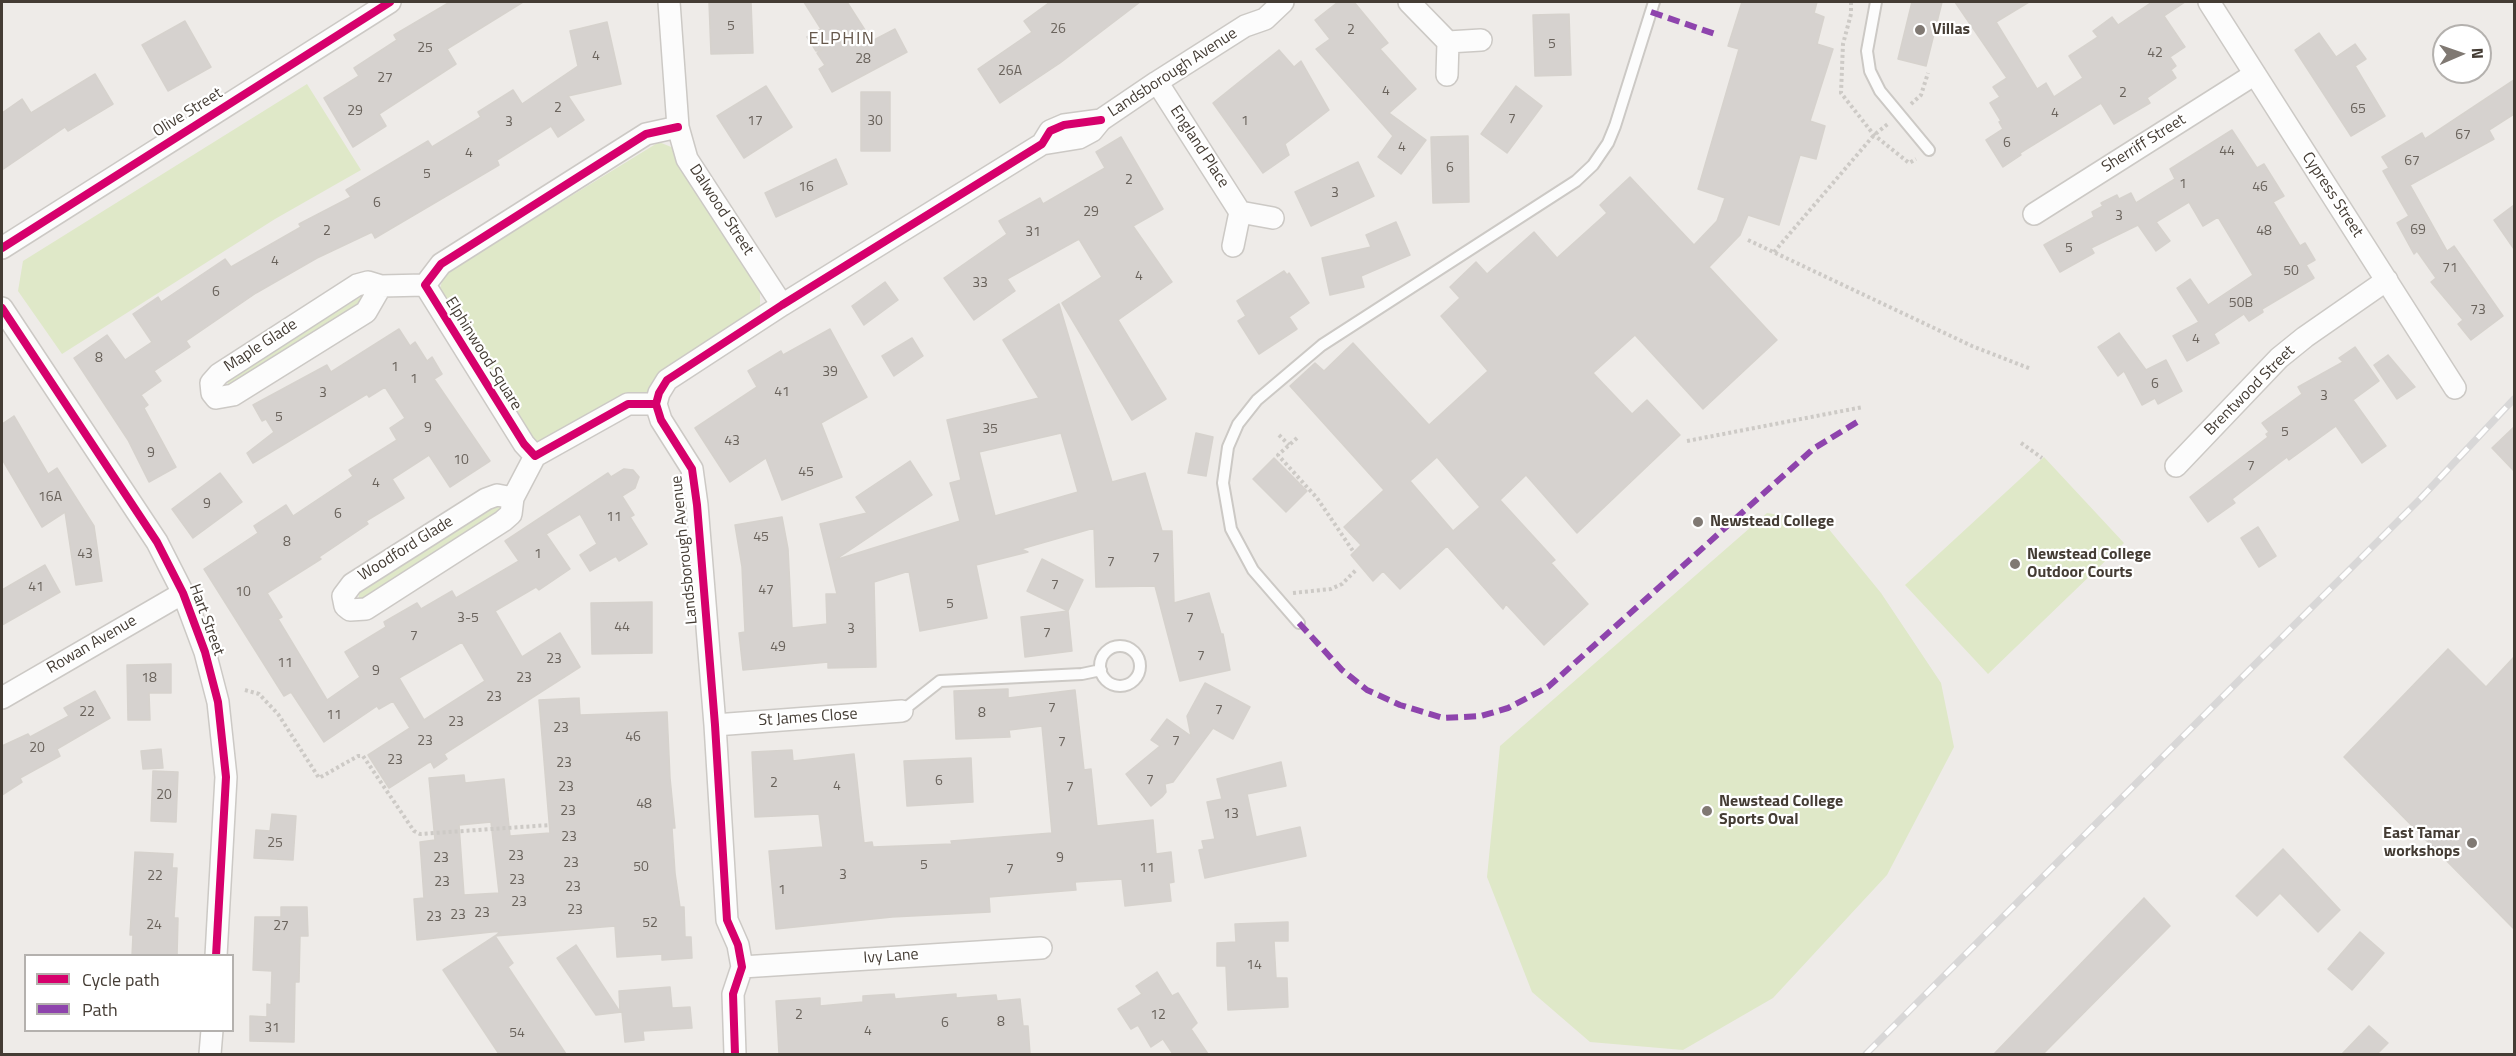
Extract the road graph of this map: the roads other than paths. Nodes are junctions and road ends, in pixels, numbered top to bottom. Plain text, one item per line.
1 (390, 2) edge
2 (669, 2) edge
3 (1263, 2) edge
4 (1283, 2) edge
5 (1409, 2) edge
6 (1654, 2) edge
7 (1876, 2) edge
8 (2209, 2) edge
9 (1245, 26) junction
10 (1481, 40) dead end
11 (1448, 42) junction
12 (2255, 74) junction
13 (1447, 75) dead end
14 (1157, 82) junction
15 (678, 127) junction
16 (1929, 150) dead end
17 (1240, 212) junction
18 (2034, 214) dead end
19 (1273, 218) dead end
20 (1233, 246) dead end
21 (2, 248) edge
22 (2387, 280) junction
23 (425, 285) junction
24 (381, 286) junction
25 (782, 304) junction
26 (2, 308) edge
27 (2455, 388) dead end
28 (656, 404) junction
29 (535, 456) junction
30 (2176, 466) dead end
31 (513, 498) junction
32 (183, 593) junction
33 (1299, 623) dead end
34 (1101, 670) dead end
35 (2, 698) edge
36 (902, 711) joint
37 (715, 725) junction
38 (1041, 948) dead end
39 (216, 954) edge
40 (742, 967) junction
41 (212, 1032) edge
42 (210, 1054) edge
43 (735, 1054) edge

1 - 21 street, Olive Street
2 - 15 street, Dalwood Street
3 - 9 street, Landsborough Avenue
4 - 9 street, Landsborough Avenue
5 - 11 street
6 - 33 lane
7 - 16 lane
8 - 12 street, Cypress Street
9 - 14 street, Landsborough Avenue
10 - 11 street
11 - 13 street
12 - 18 street, Sherriff Street
12 - 22 street, Cypress Street
14 - 17 street, England Place
14 - 25 street, Landsborough Avenue
15 - 23 street
15 - 25 street, Dalwood Street
17 - 19 street
17 - 20 street
22 - 27 street, Cypress Street
22 - 30 street, Brentwood Street
23 - 24 street, Maple Glade
23 - 29 street, Elphinwood Square
24 - 24 street, Maple Glade
25 - 28 street, Landsborough Avenue
26 - 32 street, Hart Street
28 - 29 street
28 - 37 street, Landsborough Avenue
29 - 31 street, Woodford Glade
31 - 31 street, Woodford Glade
32 - 35 street, Rowan Avenue
32 - 39 street, Hart Street
34 - 36 lane
36 - 37 street, St James Close
37 - 40 street, Landsborough Avenue
38 - 40 street, Ivy Lane
40 - 43 street
41 - 42 street

